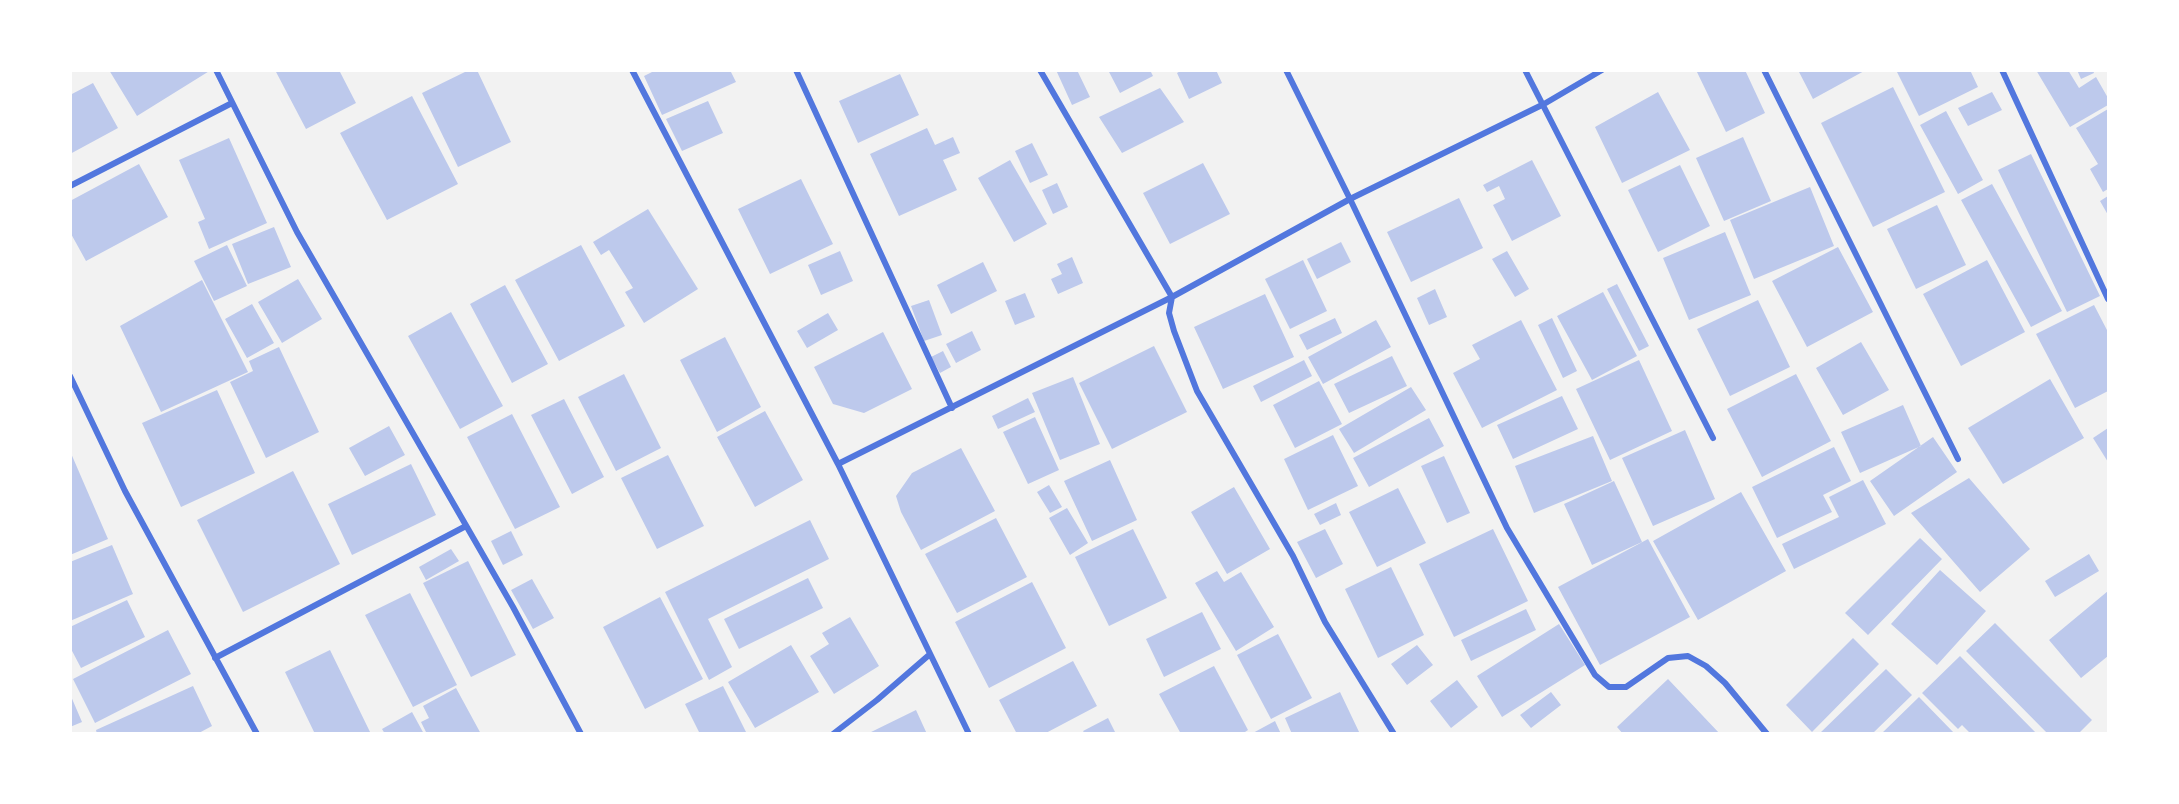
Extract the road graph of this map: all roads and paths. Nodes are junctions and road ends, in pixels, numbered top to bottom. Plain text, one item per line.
1 (216, 70) edge
2 (632, 70) edge
3 (796, 70) edge
4 (1040, 70) edge
5 (1286, 70) edge
6 (1525, 70) edge
7 (1602, 70) edge
8 (1764, 70) edge
9 (2002, 70) edge
10 (232, 103) junction
11 (1544, 104) junction
12 (70, 186) edge
13 (1350, 199) junction
14 (1172, 297) junction
15 (2109, 299) edge
16 (70, 376) edge
17 (952, 408) junction
18 (1713, 438) dead end
19 (1959, 459) dead end
20 (838, 464) junction
21 (466, 526) junction
22 (929, 655) junction
23 (215, 658) junction
24 (257, 734) edge
25 (581, 734) edge
26 (833, 734) edge
27 (969, 734) edge
28 (1394, 734) edge
29 (1767, 734) edge

1 - 10 street
2 - 20 street
3 - 17 street
4 - 14 street
5 - 13 street
6 - 11 street
7 - 11 street
8 - 19 street
9 - 15 street
10 - 12 street
10 - 21 street
11 - 13 street
11 - 18 street
13 - 14 street
13 - 29 street
14 - 17 street
14 - 28 street
16 - 23 street
17 - 20 street
20 - 22 street
21 - 23 street
21 - 25 street
22 - 26 street
22 - 27 street
23 - 24 street

